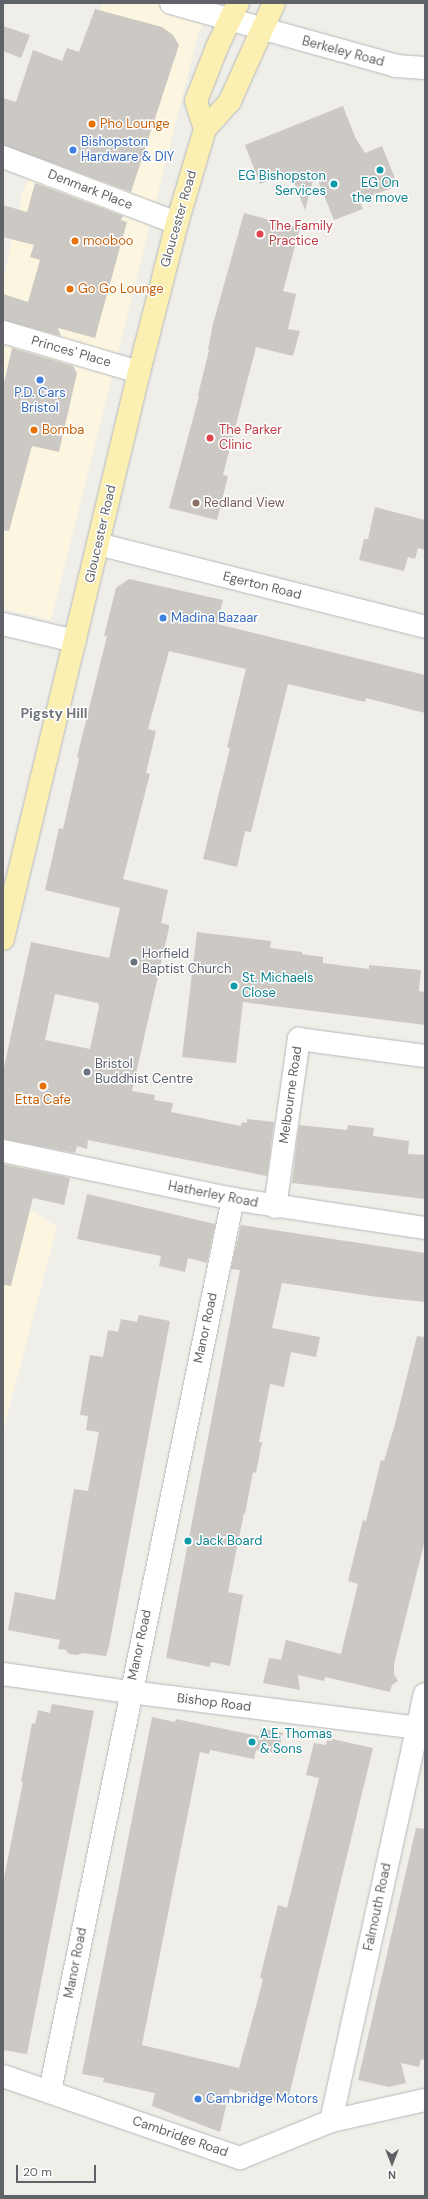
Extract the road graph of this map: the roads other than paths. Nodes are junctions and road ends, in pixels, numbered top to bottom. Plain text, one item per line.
1 (171, 3) edge
2 (274, 3) edge
3 (234, 11) edge
4 (262, 28) junction
5 (425, 68) edge
6 (204, 129) junction
7 (3, 158) edge
8 (177, 223) junction
9 (3, 332) edge
10 (139, 372) junction
11 (98, 544) junction
12 (3, 624) edge
13 (425, 627) edge
14 (75, 641) junction
15 (3, 939) edge
16 (425, 1056) edge
17 (3, 1151) edge
18 (233, 1199) junction
19 (275, 1206) junction
20 (425, 1228) edge
21 (3, 1674) edge
22 (130, 1692) junction
23 (425, 1694) edge
24 (421, 1729) edge
25 (3, 2076) edge
26 (50, 2091) junction
27 (425, 2100) edge
28 (331, 2121) junction

1 - 3 street, Berkeley Road
2 - 4 main road, Gloucester Road
3 - 4 street, Berkeley Road
3 - 6 main road
4 - 5 street, Berkeley Road
4 - 6 main road, Gloucester Road
6 - 8 main road, Gloucester Road
7 - 8 street, Denmark Place
8 - 10 main road, Gloucester Road
9 - 10 street, Princes' Place
10 - 11 main road, Gloucester Road
11 - 13 street, Egerton Road
11 - 14 main road, Gloucester Road
12 - 14 street
14 - 15 main road, Gloucester Road
16 - 19 street, Melbourne Road
17 - 18 street, Hatherley Road
18 - 19 street, Hatherley Road
18 - 22 street, Manor Road
19 - 20 street, Hatherley Road
21 - 22 street, Bishop Road
22 - 24 street, Bishop Road
22 - 26 street, Manor Road
23 - 24 street, Falmouth Road
24 - 28 street, Falmouth Road
25 - 26 street, Cambridge Road
26 - 28 street, Cambridge Road
27 - 28 street, Cambridge Road

